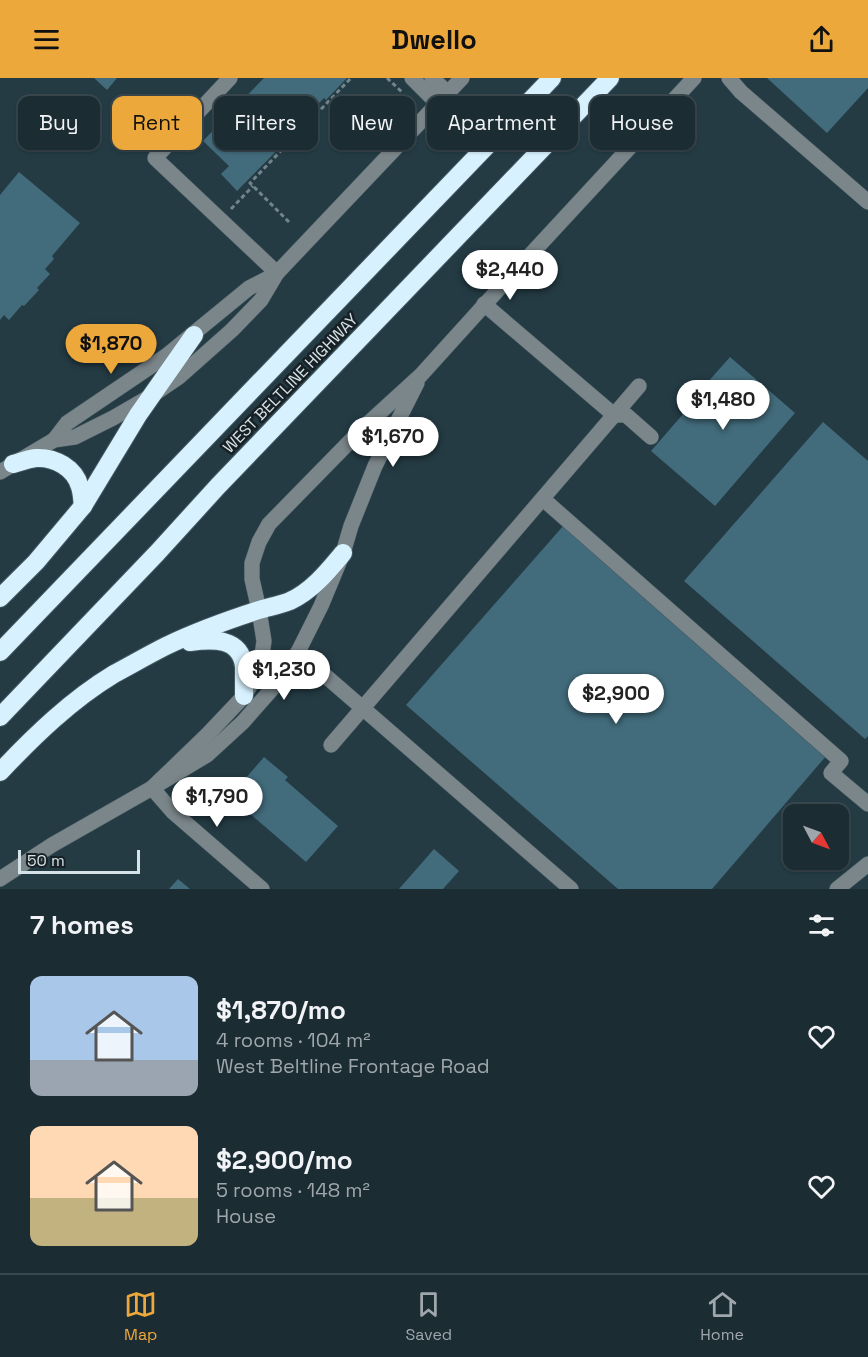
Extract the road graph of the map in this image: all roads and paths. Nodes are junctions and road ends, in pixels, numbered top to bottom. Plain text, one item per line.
1 (230, 78) edge
2 (351, 78) edge
3 (387, 78) edge
4 (412, 78) edge
5 (432, 78) edge
6 (462, 78) edge
7 (552, 78) edge
8 (610, 78) edge
9 (694, 78) edge
10 (729, 78) edge
11 (406, 96) edge
12 (438, 96) edge
13 (441, 96) edge
14 (445, 96) edge
15 (427, 115) edge
16 (253, 186) junction
17 (868, 202) edge
18 (221, 220) junction
19 (289, 222) dead end
20 (277, 273) junction
21 (484, 304) junction
22 (194, 335) junction
23 (421, 375) junction
24 (639, 386) dead end
25 (151, 396) junction
26 (614, 415) junction
27 (651, 437) dead end
28 (54, 440) junction
29 (6, 468) edge
30 (543, 499) junction
31 (83, 506) junction
32 (343, 553) junction
33 (0, 598) edge
34 (259, 610) junction
35 (168, 645) junction
36 (0, 652) edge
37 (298, 652) junction
38 (243, 696) junction
39 (364, 708) junction
40 (0, 717) edge
41 (331, 746) dead end
42 (0, 772) edge
43 (152, 788) junction
44 (868, 804) edge
45 (868, 864) edge
46 (0, 879) edge
47 (262, 889) edge
48 (571, 889) edge
49 (837, 889) edge

1 - 18 street
2 - 16 path
3 - 11 path
4 - 12 street
5 - 13 street
6 - 14 street
7 - 36 highway, WEST BELTLINE HIGHWAY
8 - 40 highway, WEST BELTLINE HIGHWAY
9 - 21 street
10 - 17 street
15 - 20 street
16 - 18 path
16 - 19 path
18 - 20 street
20 - 22 street
20 - 25 street
21 - 23 street
21 - 26 street
22 - 25 highway
22 - 28 street
23 - 32 street
23 - 34 street
24 - 26 street
25 - 28 street
25 - 31 highway
26 - 27 street
26 - 30 street
28 - 29 street
29 - 31 highway
30 - 39 street
30 - 44 street
31 - 33 highway
32 - 34 highway
32 - 37 street
34 - 35 highway
34 - 38 street
35 - 38 highway
35 - 42 highway
37 - 39 street
37 - 43 street
38 - 43 street
39 - 41 street
39 - 48 street
43 - 46 street
43 - 47 street
45 - 49 street

